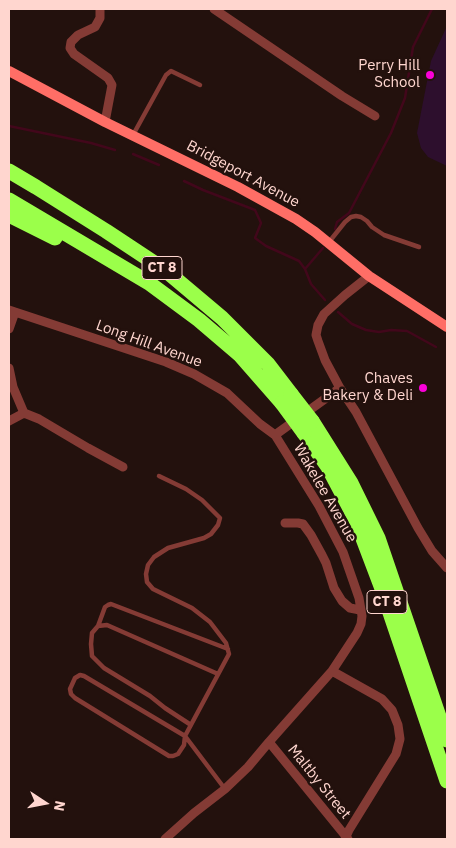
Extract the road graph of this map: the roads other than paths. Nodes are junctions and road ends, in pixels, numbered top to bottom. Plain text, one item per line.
1 (100, 9) edge
2 (214, 9) edge
3 (9, 72) edge
4 (200, 85) dead end
5 (375, 116) dead end
6 (105, 122) junction
7 (133, 135) junction
8 (9, 171) edge
9 (9, 200) edge
10 (9, 216) edge
11 (328, 243) junction
12 (419, 247) dead end
13 (369, 276) junction
14 (149, 283) junction
15 (12, 311) edge
16 (447, 327) edge
17 (9, 329) edge
18 (9, 368) edge
19 (340, 388) junction
20 (287, 399) junction
21 (24, 413) junction
22 (9, 421) edge
23 (308, 427) junction
24 (275, 435) junction
25 (124, 467) dead end
26 (159, 476) dead end
27 (285, 523) dead end
28 (447, 568) edge
29 (360, 610) junction
30 (98, 626) junction
31 (228, 649) junction
32 (332, 671) junction
33 (218, 674) junction
34 (191, 725) junction
35 (185, 736) junction
36 (447, 740) edge
37 (269, 742) junction
38 (447, 781) edge
39 (225, 789) junction
40 (165, 839) edge
41 (346, 839) edge

1 - 6 street
2 - 5 street
3 - 6 main road, Bridgeport Avenue
4 - 7 lane
6 - 7 main road, Bridgeport Avenue
7 - 11 main road, Bridgeport Avenue
8 - 20 highway, CT 8
9 - 14 highway, CT 8
10 - 14 highway
11 - 12 lane
11 - 13 main road, Bridgeport Avenue
13 - 16 main road, Bridgeport Avenue
13 - 19 street
14 - 20 highway, CT 8
15 - 17 street
15 - 24 street, Long Hill Avenue
18 - 21 street
19 - 24 street
19 - 28 street
20 - 23 highway, CT 8, bridge
21 - 22 street
21 - 25 street
23 - 36 highway, CT 8
23 - 38 highway, CT 8
24 - 29 street, Wakelee Avenue
26 - 31 lane
27 - 29 street
29 - 32 street, Wakelee Avenue
30 - 31 lane
30 - 33 lane
30 - 34 lane
31 - 33 lane
32 - 37 street, Wakelee Avenue
32 - 41 street
33 - 34 lane
34 - 35 lane
35 - 35 lane
35 - 39 lane
37 - 39 street, Wakelee Avenue
37 - 41 street, Maltby Street
39 - 40 street, Wakelee Avenue

